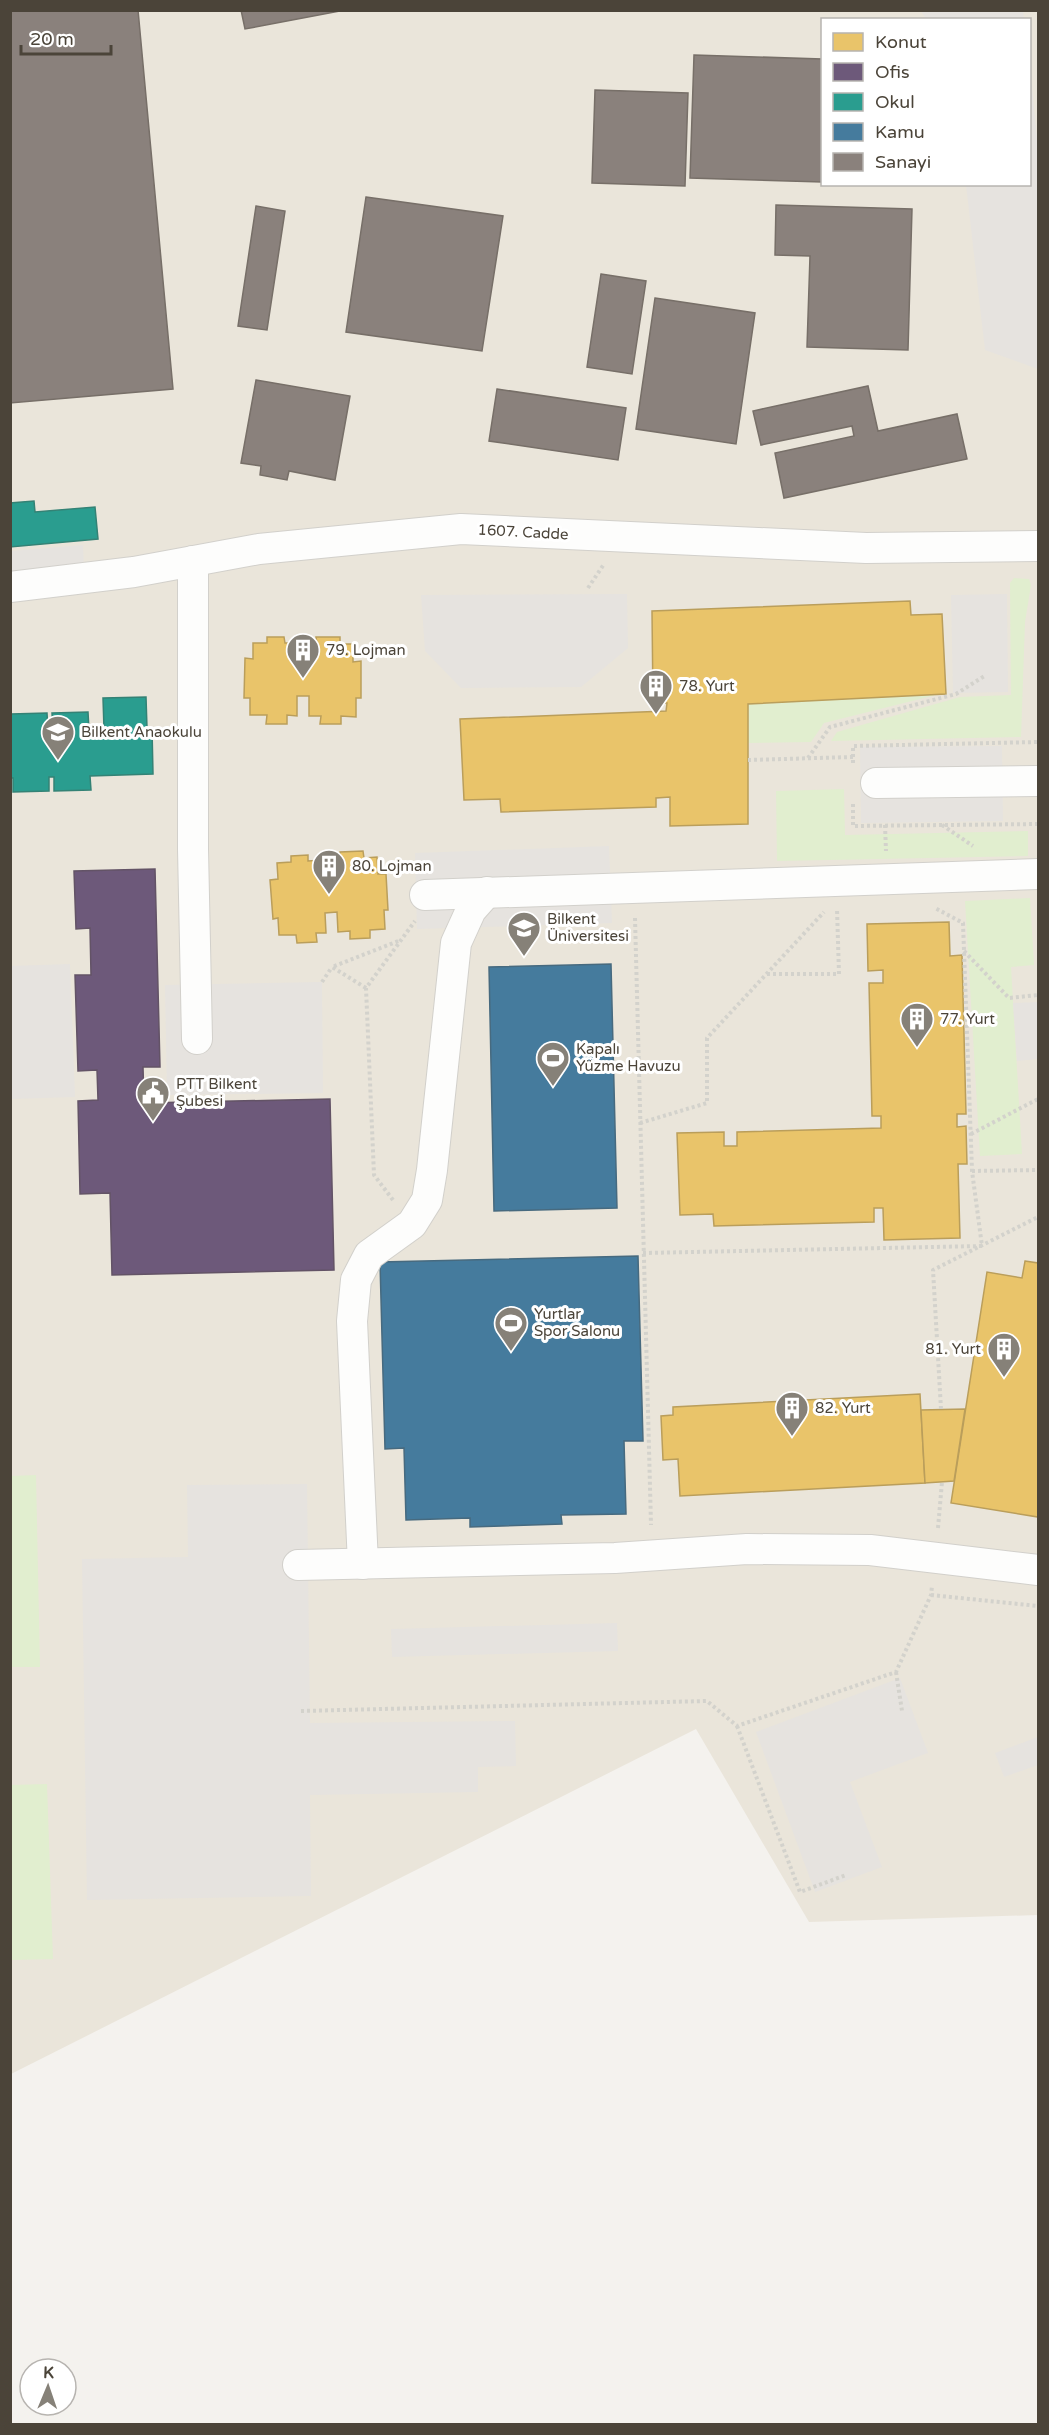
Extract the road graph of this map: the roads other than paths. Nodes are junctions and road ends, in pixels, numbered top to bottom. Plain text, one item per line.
1 (1038, 546) edge
2 (193, 561) junction
3 (10, 586) edge
4 (1038, 781) edge
5 (876, 783) dead end
6 (1038, 874) edge
7 (487, 892) junction
8 (425, 894) road end
9 (197, 1039) dead end
10 (363, 1564) junction
11 (298, 1565) dead end
12 (1038, 1570) edge

1 - 2 street, 1607. Cadde
2 - 3 street, 1607. Cadde
2 - 9 street
4 - 5 street
6 - 7 street
7 - 8 street
7 - 10 street
10 - 11 street
10 - 12 street

